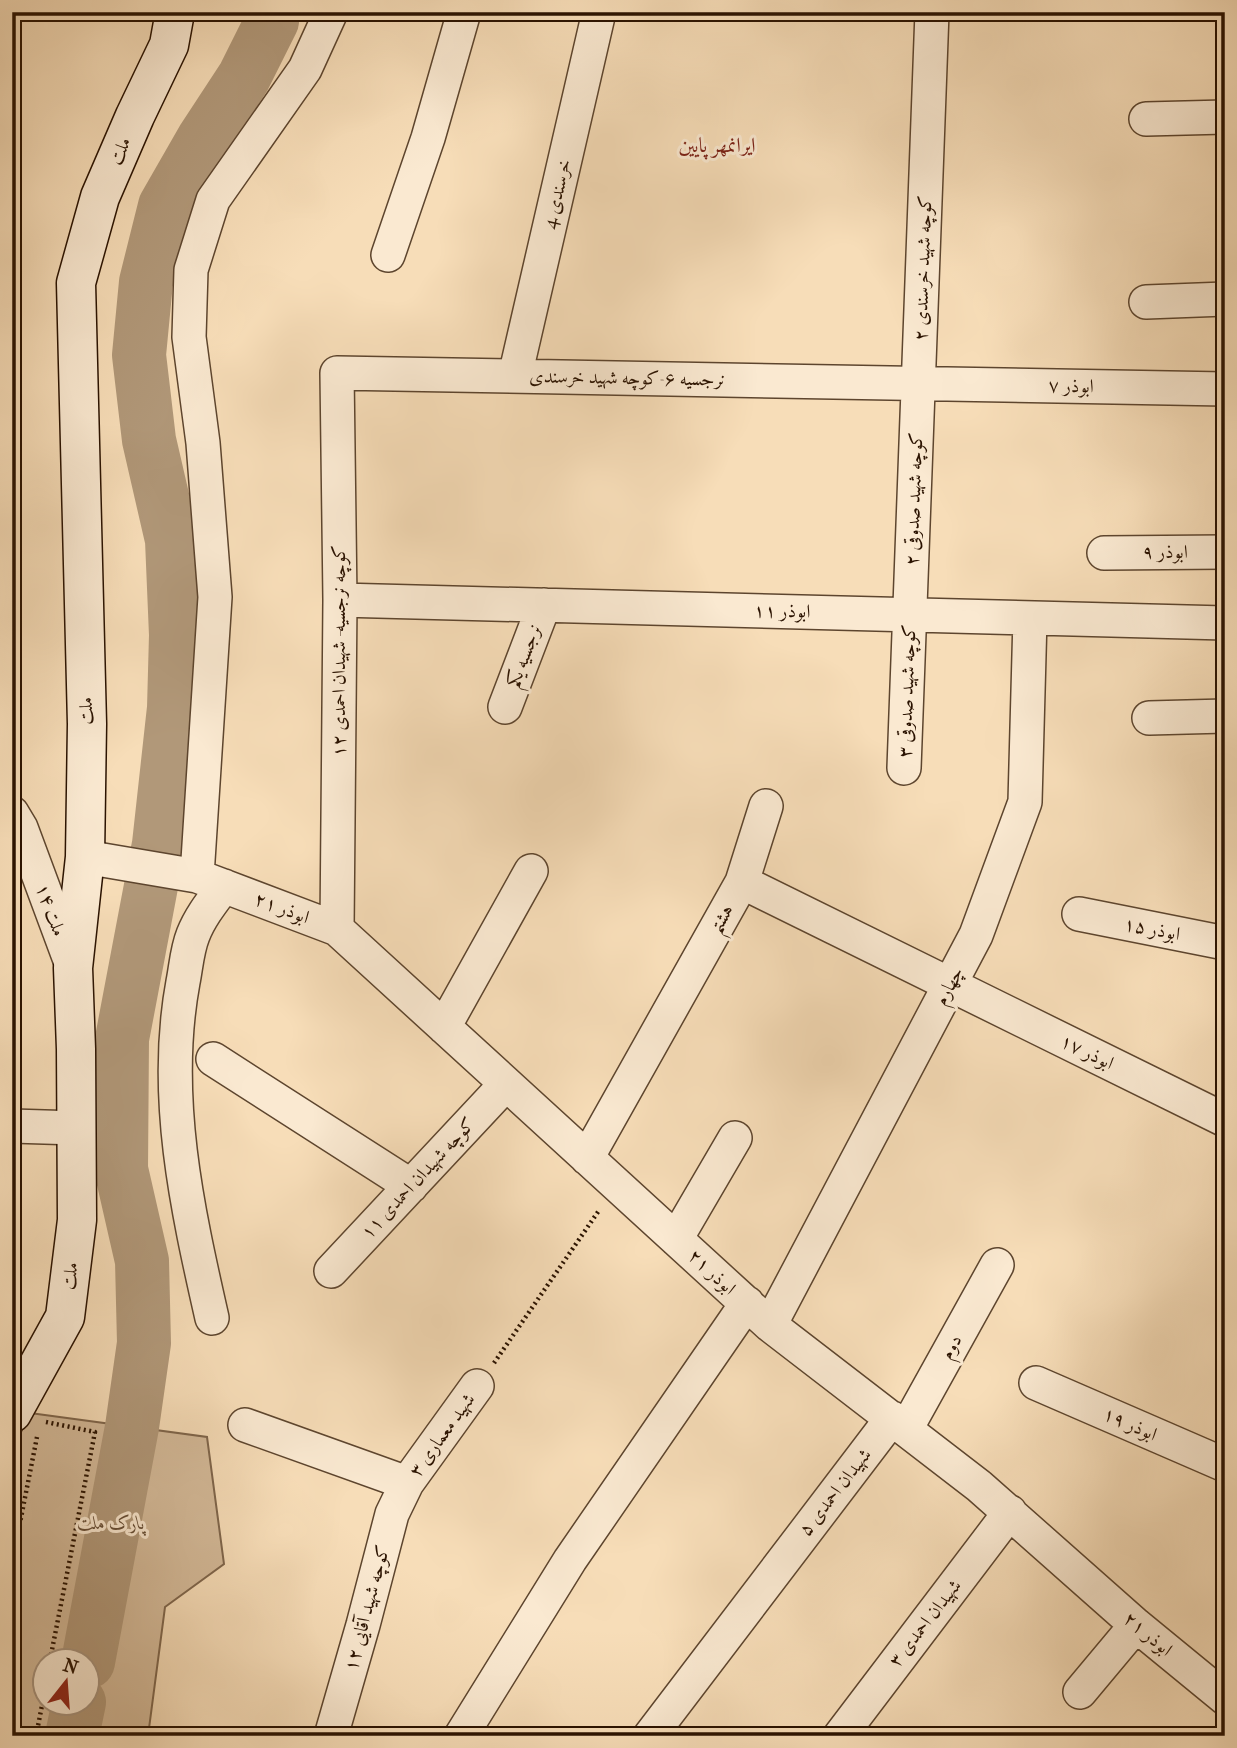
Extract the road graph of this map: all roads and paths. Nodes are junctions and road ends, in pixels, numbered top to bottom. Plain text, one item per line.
1 (175, 12) edge
2 (331, 12) edge
3 (464, 12) edge
4 (599, 12) edge
5 (932, 12) edge
6 (1225, 117) edge
7 (1146, 119) dead end
8 (388, 255) dead end
9 (1225, 299) edge
10 (1146, 302) dead end
11 (337, 373) joint
12 (515, 376) junction
13 (918, 383) junction
14 (1225, 389) edge
15 (1225, 552) edge
16 (1104, 553) dead end
17 (340, 600) junction
18 (544, 605) junction
19 (910, 615) junction
20 (1030, 618) junction
21 (1225, 623) edge
22 (505, 707) dead end
23 (1225, 716) edge
24 (1149, 718) dead end
25 (904, 768) dead end
26 (766, 806) dead end
27 (13, 814) edge
28 (85, 857) junction
29 (531, 871) dead end
30 (203, 878) junction
31 (742, 883) junction
32 (1079, 914) dead end
33 (337, 929) junction
34 (1225, 943) edge
35 (73, 968) junction
36 (950, 985) junction
37 (443, 1027) junction
38 (213, 1059) dead end
39 (505, 1085) junction
40 (1225, 1120) edge
41 (12, 1126) edge
42 (76, 1128) junction
43 (735, 1138) dead end
44 (587, 1158) junction
45 (617, 1185) junction
46 (411, 1186) junction
47 (676, 1239) junction
48 (997, 1265) dead end
49 (331, 1271) dead end
50 (758, 1314) junction
51 (212, 1318) dead end
52 (1036, 1383) dead end
53 (477, 1386) joint
54 (30, 1422) edge
55 (899, 1424) junction
56 (245, 1425) dead end
57 (1225, 1465) edge
58 (407, 1483) junction
59 (1010, 1512) junction
60 (12, 1563) edge
61 (1136, 1625) junction
62 (53, 1646) edge
63 (1080, 1692) dead end
64 (1225, 1698) edge
65 (40, 1716) edge
66 (36, 1736) edge
67 (331, 1736) edge
68 (461, 1736) edge
69 (650, 1736) edge
70 (840, 1736) edge

1 - 28 main road, ملت
2 - 30 street
3 - 8 street
4 - 12 street, خرسندی 4
5 - 13 street, کوچه شهید خرسندی ۲
6 - 7 street
9 - 10 street
11 - 12 street, نرجسیه ۶-کوچه شهید خرسندی
11 - 17 street, کوچه نرجسیه- شهیدان احمدی ۱۲
12 - 13 street, نرجسیه ۶-کوچه شهید خرسندی
13 - 14 street, ۷ ابوذر
13 - 19 street, کوچه شهید صدوقی ۲
15 - 16 street, ۹ ابوذر
17 - 18 street, ابوذر ۱۱
17 - 33 street, کوچه نرجسیه- شهیدان احمدی ۱۲
18 - 19 street, ابوذر ۱۱
18 - 22 street, نرجسیه یکم
19 - 20 street, ابوذر ۱۱
19 - 25 street, کوچه شهید صدوقی ۳
20 - 21 street, ابوذر ۱۱
20 - 36 street, چهارم
23 - 24 street
26 - 31 street
27 - 35 street, ۱۴ ملت
28 - 30 street, ۲۱ ابوذر
28 - 35 main road, ملت
29 - 37 street
30 - 33 street, ۲۱ ابوذر
30 - 51 street
31 - 36 street, هشتم
31 - 44 street, هشتم
32 - 34 street, ۱۵ ابوذر
33 - 37 street, ۲۱ ابوذر
35 - 42 main road, ملت
36 - 40 street, ۱۷ ابوذر
36 - 50 street, چهارم
37 - 39 street, ۲۱ ابوذر
38 - 46 street
39 - 44 street, ۲۱ ابوذر
39 - 46 street, کوچه شهیدان احمدی ۱۱
41 - 42 street
42 - 54 main road, ملت
43 - 47 street
44 - 45 street, ۲۱ ابوذر
45 - 47 street, ۲۱ ابوذر
45 - 53 path
46 - 49 street, کوچه شهیدان احمدی ۱۱
47 - 50 street, ۲۱ ابوذر
48 - 55 street, دوم
50 - 55 street, ۲۱ ابوذر
50 - 68 street, چهارم
52 - 57 street, ابوذر ۱۹
53 - 58 street, شهید معماری ۳
54 - 60 path
54 - 62 path
55 - 59 street, ۲۱ ابوذر
55 - 69 street, شهیدان احمدی ۵
56 - 58 street
58 - 67 street, کوچه شهید آقایی ۱۲
59 - 61 street, ۲۱ ابوذر
59 - 70 street, شهیدان احمدی ۳
61 - 63 street
61 - 64 street, ۲۱ ابوذر
65 - 66 path

